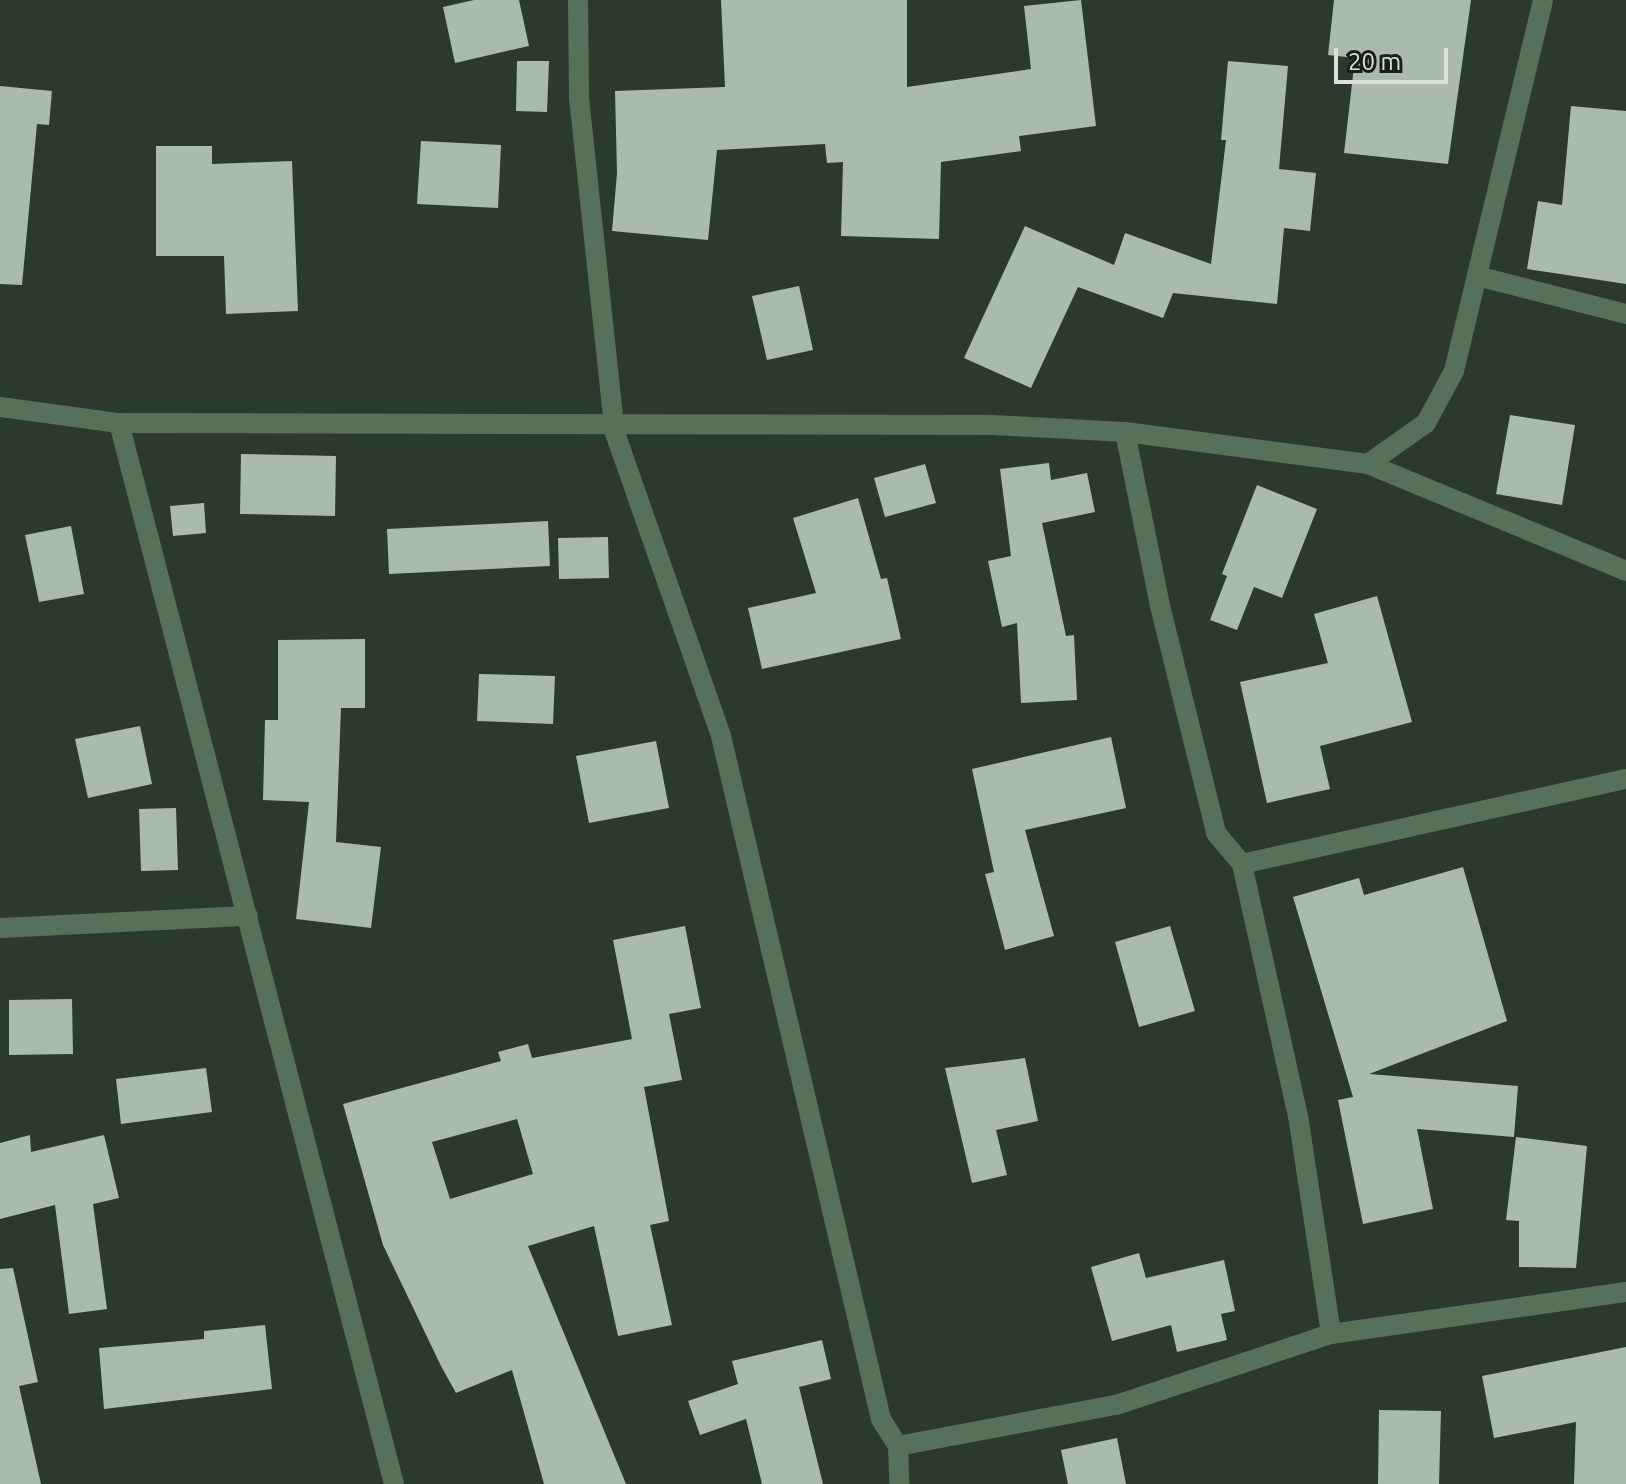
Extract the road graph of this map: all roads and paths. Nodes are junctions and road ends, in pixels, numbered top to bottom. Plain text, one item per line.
1 (578, 0) edge
2 (1543, 0) edge
3 (1477, 276) junction
4 (1626, 314) edge
5 (0, 407) edge
6 (119, 423) junction
7 (614, 424) junction
8 (1125, 432) junction
9 (1368, 464) junction
10 (1626, 571) edge
11 (1626, 779) edge
12 (1242, 864) junction
13 (248, 916) junction
14 (0, 928) edge
15 (1626, 1292) edge
16 (1331, 1334) junction
17 (898, 1446) junction
18 (394, 1484) edge
19 (899, 1484) edge

1 - 7 street
2 - 3 street
3 - 4 street
3 - 9 street
5 - 6 street
6 - 7 street
6 - 13 street
7 - 8 street
7 - 17 street
8 - 9 street
8 - 12 street
9 - 10 street
11 - 12 street
12 - 16 street
13 - 14 street
13 - 18 street
15 - 16 street
16 - 17 street
17 - 19 street

